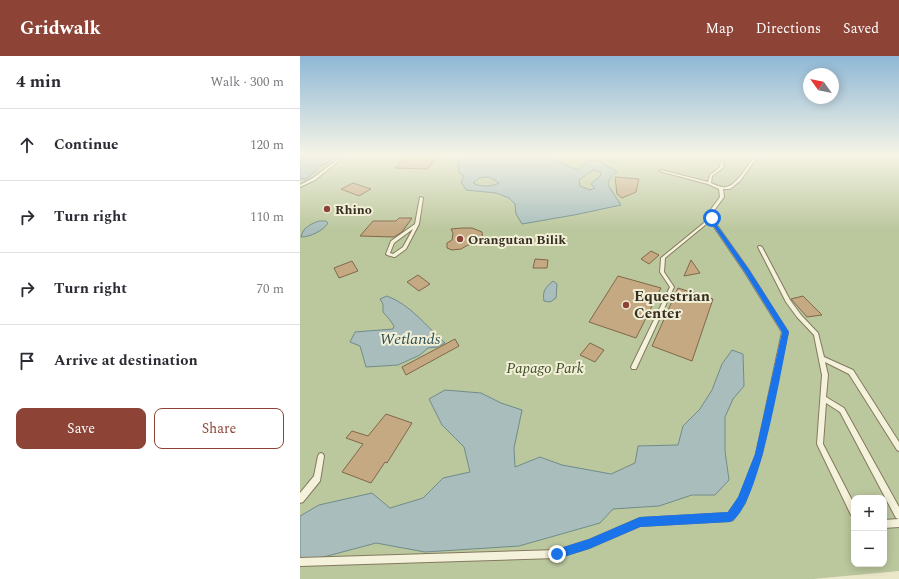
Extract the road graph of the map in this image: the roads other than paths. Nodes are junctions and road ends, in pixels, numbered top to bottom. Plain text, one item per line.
1 (311, 180) edge
2 (702, 180) edge
3 (738, 180) edge
4 (709, 182) joint
5 (300, 186) edge
6 (721, 188) junction
7 (421, 198) dead end
8 (712, 218) junction
9 (417, 224) junction
10 (760, 247) dead end
11 (820, 358) junction
12 (634, 367) dead end
13 (823, 398) junction
14 (899, 448) edge
15 (321, 456) dead end
16 (300, 499) edge
17 (851, 506) edge
18 (899, 515) edge
19 (899, 523) edge
20 (887, 524) edge
21 (300, 562) edge

1 - 5 lane
2 - 4 lane
3 - 6 lane
4 - 6 lane
6 - 8 lane
7 - 9 lane
8 - 12 lane
8 - 21 lane
9 - 9 lane
10 - 11 lane
11 - 13 lane
11 - 14 lane
13 - 17 lane
13 - 18 lane
15 - 16 lane
19 - 20 lane

